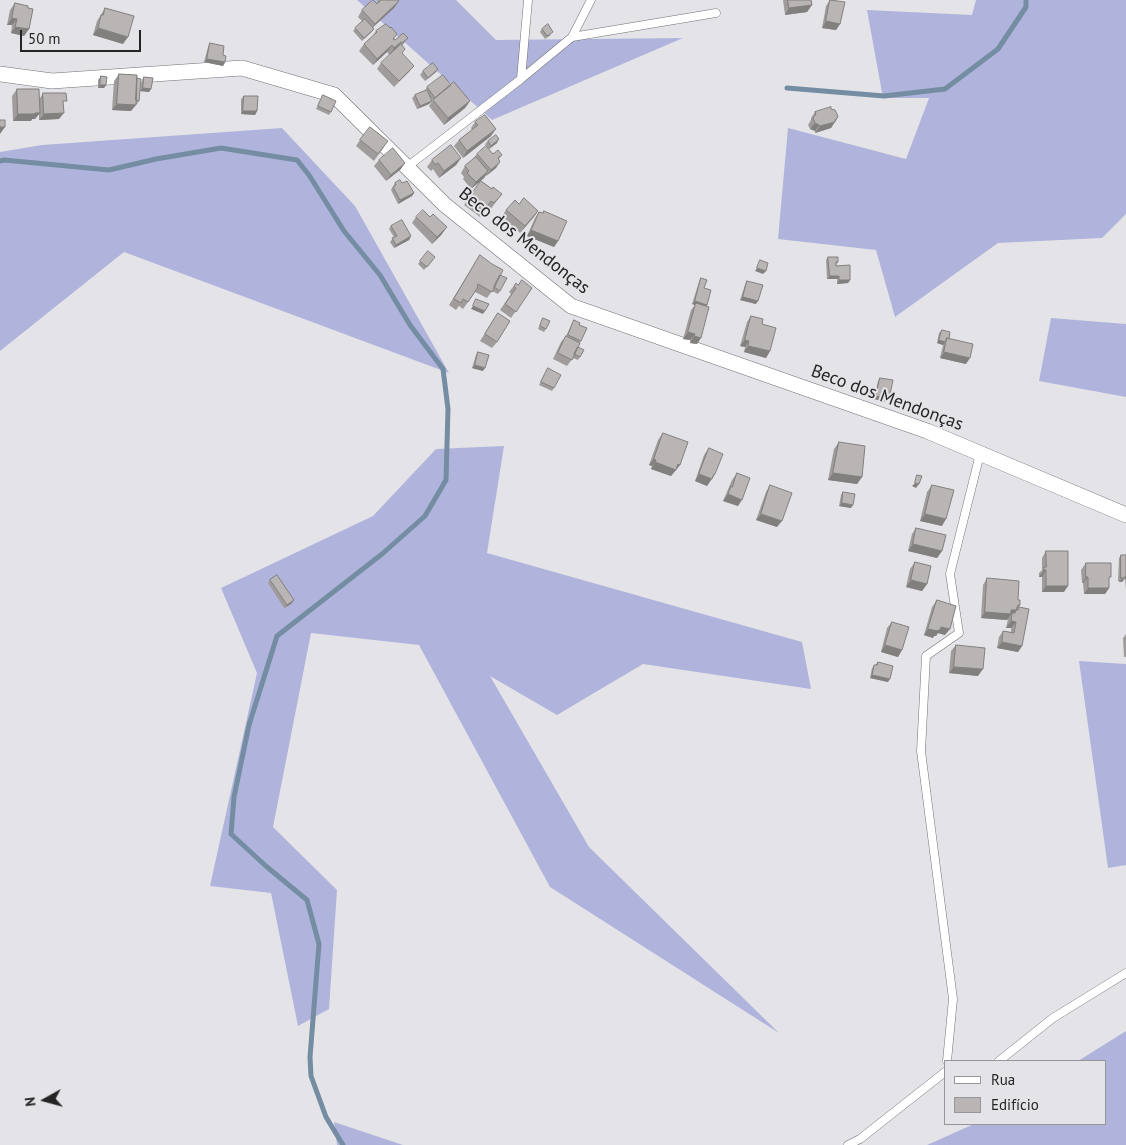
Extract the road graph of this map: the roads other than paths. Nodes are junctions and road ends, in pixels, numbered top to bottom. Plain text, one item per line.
1 (528, 0) edge
2 (590, 0) edge
3 (716, 13) dead end
4 (572, 37) junction
5 (0, 74) edge
6 (521, 79) junction
7 (407, 167) junction
8 (980, 454) junction
9 (1126, 515) edge
10 (1126, 973) edge
11 (947, 1060) edge
12 (1000, 1060) edge
13 (944, 1073) edge
14 (848, 1145) edge

1 - 6 lane
2 - 4 lane
3 - 4 lane
4 - 6 lane
5 - 7 street, Beco dos Mendonças
6 - 7 lane
7 - 8 street, Beco dos Mendonças
8 - 9 street, Beco dos Mendonças
8 - 11 lane
10 - 12 lane
13 - 14 lane

